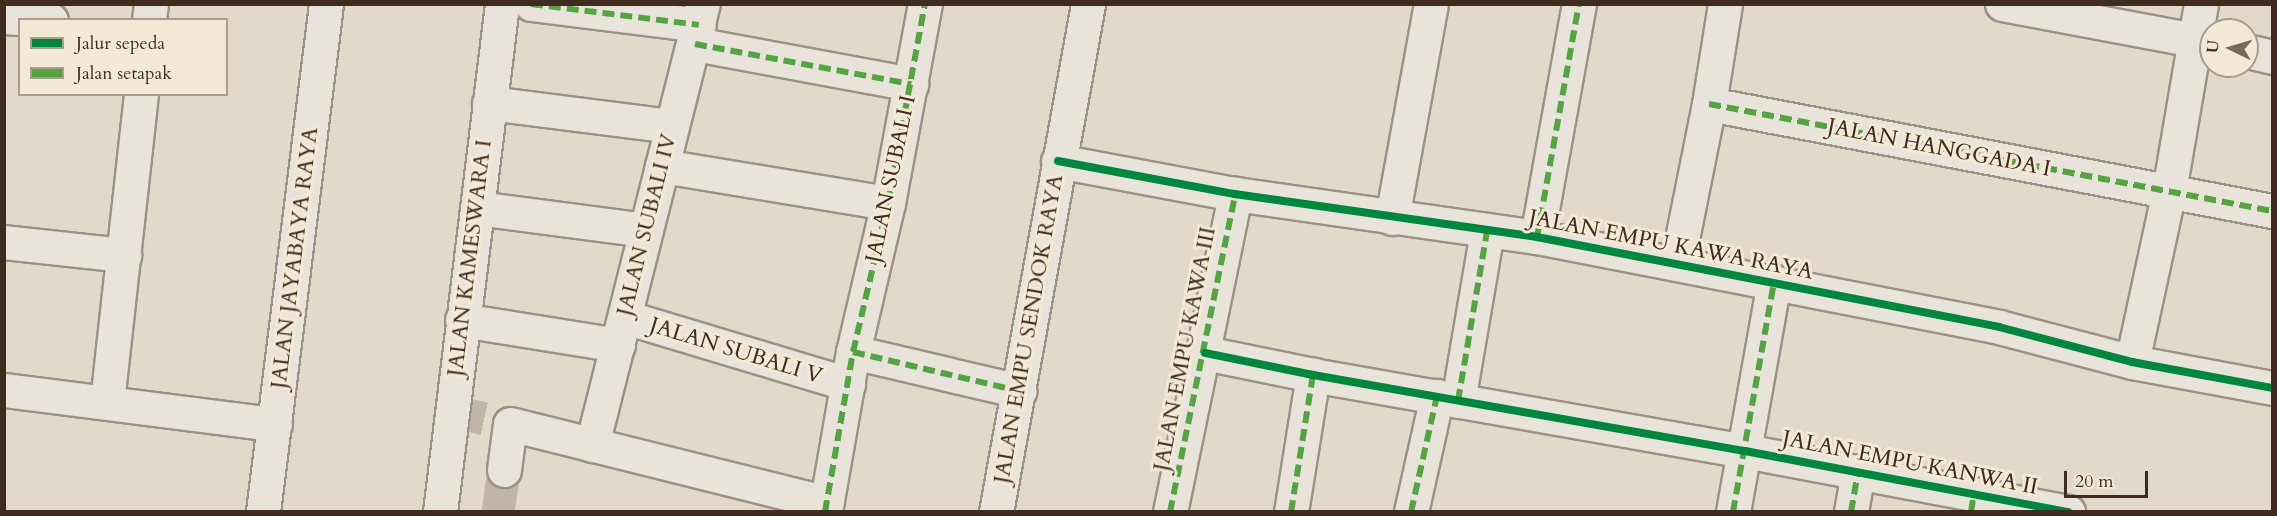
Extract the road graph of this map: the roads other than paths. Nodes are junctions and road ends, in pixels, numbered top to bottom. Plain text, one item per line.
1 (326, 4) edge
2 (502, 4) edge
3 (531, 4) edge
4 (925, 4) edge
5 (1088, 4) edge
6 (1431, 4) edge
7 (1579, 4) edge
8 (1725, 4) edge
9 (2022, 6) edge
10 (4, 17) edge
11 (20, 18) edge
12 (699, 25) edge
13 (2199, 40) edge
14 (2199, 59) edge
15 (911, 84) junction
16 (141, 96) edge
17 (489, 103) junction
18 (1709, 104) junction
19 (671, 126) junction
20 (1058, 161) junction
21 (662, 166) junction
22 (2169, 191) junction
23 (1235, 194) junction
24 (888, 203) junction
25 (477, 208) junction
26 (2272, 211) edge
27 (1392, 219) junction
28 (646, 230) junction
29 (1487, 231) junction
30 (1537, 237) junction
31 (4, 242) edge
32 (124, 255) junction
33 (1677, 264) junction
34 (1774, 282) junction
35 (462, 320) junction
36 (621, 331) junction
37 (854, 352) junction
38 (1205, 353) junction
39 (2132, 362) junction
40 (1313, 375) junction
41 (848, 384) junction
42 (2272, 388) edge
43 (4, 390) edge
44 (1019, 391) junction
45 (1447, 398) junction
46 (107, 402) junction
47 (275, 424) junction
48 (592, 446) junction
49 (1745, 451) junction
50 (504, 470) tunnel mouth
51 (1858, 472) junction
52 (1973, 503) edge
53 (825, 507) edge
54 (262, 512) edge
55 (440, 512) edge
56 (996, 512) edge
57 (1170, 512) edge
58 (1292, 512) edge
59 (1411, 512) edge
60 (1733, 512) edge
61 (1851, 512) edge
62 (2068, 512) edge

1 - 47 street, JALAN JAYABAYA RAYA
2 - 17 street, JALAN KAMESWARA I
3 - 12 street
4 - 15 street, JALAN SUBALI I
5 - 20 street, JALAN EMPU SENDOK RAYA
6 - 27 street
7 - 30 street
8 - 18 street
9 - 13 street
10 - 11 street
12 - 15 street
12 - 19 street, JALAN SUBALI IV
14 - 22 street
15 - 24 street, JALAN SUBALI I
16 - 32 street
17 - 19 street
17 - 25 street, JALAN KAMESWARA I
18 - 22 street, JALAN HANGGADA I
18 - 33 street
19 - 21 street, JALAN SUBALI IV
20 - 23 street, JALAN EMPU KAWA RAYA
20 - 44 street, JALAN EMPU SENDOK RAYA
21 - 24 street
21 - 28 street, JALAN SUBALI IV
22 - 26 street, JALAN HANGGADA I
22 - 39 street
23 - 27 street, JALAN EMPU KAWA RAYA
23 - 38 street, JALAN EMPU KAWA III
24 - 37 street, JALAN SUBALI I
25 - 28 street
25 - 35 street, JALAN KAMESWARA I
27 - 29 street, JALAN EMPU KAWA RAYA
28 - 36 street, JALAN SUBALI IV
29 - 30 street, JALAN EMPU KAWA RAYA
29 - 45 street
30 - 33 street, JALAN EMPU KAWA RAYA
31 - 32 street
32 - 46 street
33 - 34 street, JALAN EMPU KAWA RAYA
34 - 39 street, JALAN EMPU KAWA RAYA
34 - 49 street
35 - 36 street, JALAN SUBALI V
35 - 55 street, JALAN KAMESWARA I
36 - 41 street, JALAN SUBALI V
36 - 48 street, JALAN SUBALI IV
37 - 41 street, JALAN SUBALI I
37 - 44 street
38 - 40 street, JALAN EMPU KANWA II
38 - 57 street, JALAN EMPU KAWA III
39 - 42 street, JALAN EMPU KAWA RAYA
40 - 45 street, JALAN EMPU KANWA II
40 - 58 street
41 - 53 street, JALAN SUBALI I
43 - 46 street
44 - 56 street, JALAN EMPU SENDOK RAYA
45 - 49 street, JALAN EMPU KANWA II
45 - 59 street
46 - 47 street
47 - 54 street, JALAN JAYABAYA RAYA
48 - 50 street
48 - 53 street
49 - 51 street, JALAN EMPU KANWA II
49 - 60 street
51 - 52 street, JALAN EMPU KANWA II
51 - 61 street
52 - 62 street, JALAN EMPU KANWA II

